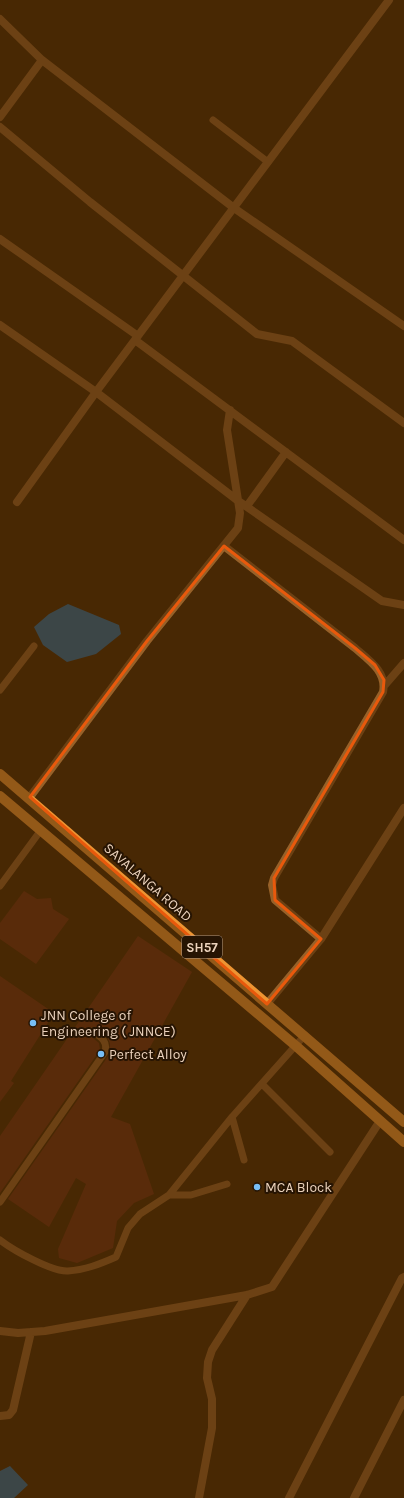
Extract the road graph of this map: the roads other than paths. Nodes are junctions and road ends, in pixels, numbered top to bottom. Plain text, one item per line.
1 (389, 0) edge
2 (0, 19) edge
3 (42, 60) junction
4 (0, 117) edge
5 (213, 120) dead end
6 (0, 127) edge
7 (268, 162) junction
8 (234, 208) junction
9 (0, 239) edge
10 (184, 276) junction
11 (0, 325) edge
12 (404, 326) edge
13 (137, 338) junction
14 (96, 392) junction
15 (230, 410) junction
16 (404, 422) edge
17 (286, 452) junction
18 (237, 500) junction
19 (17, 502) dead end
20 (247, 506) junction
21 (404, 540) edge
22 (224, 546) junction
23 (404, 605) edge
24 (34, 646) dead end
25 (404, 663) edge
26 (384, 686) junction
27 (0, 690) edge
28 (0, 774) edge
29 (0, 796) edge
30 (30, 797) junction
31 (404, 808) edge
32 (41, 830) junction
33 (0, 886) edge
34 (321, 939) junction
35 (267, 1004) junction
36 (92, 1030) dead end
37 (305, 1035) junction
38 (296, 1046) junction
39 (262, 1084) junction
40 (232, 1117) junction
41 (380, 1121) junction
42 (404, 1122) edge
43 (404, 1142) edge
44 (330, 1152) dead end
45 (244, 1160) dead end
46 (227, 1184) dead end
47 (170, 1195) junction
48 (0, 1202) edge
49 (0, 1240) edge
50 (404, 1277) edge
51 (247, 1295) junction
52 (0, 1331) edge
53 (31, 1332) junction
54 (404, 1400) edge
55 (0, 1416) edge
56 (291, 1497) edge
57 (199, 1498) edge
58 (354, 1498) edge

1 - 7 street
2 - 3 street
3 - 4 street
3 - 8 street
5 - 7 lane
6 - 10 street
7 - 8 street
8 - 10 street
8 - 12 street
9 - 13 street
10 - 13 street
10 - 16 street
11 - 14 street
13 - 14 street
13 - 15 street
14 - 18 street
14 - 19 street
15 - 17 street
15 - 18 street
17 - 20 street
17 - 21 street
18 - 20 street
18 - 22 street
20 - 23 street
22 - 26 street
22 - 30 street
24 - 27 lane
25 - 26 street
26 - 34 street
28 - 30 main road, SAVALANGA ROAD / SH57
29 - 32 main road, SAVALANGA ROAD / SH57
30 - 35 main road, SAVALANGA ROAD / SH57
31 - 34 street
32 - 33 lane
32 - 38 main road, SAVALANGA ROAD / SH57
34 - 35 street
35 - 37 main road, SAVALANGA ROAD / SH57
36 - 48 lane
37 - 38 lane
37 - 42 main road, SAVALANGA ROAD / SH57
38 - 39 lane
38 - 41 main road, SAVALANGA ROAD / SH57
39 - 40 lane
39 - 44 lane
40 - 45 lane
40 - 47 lane
41 - 43 main road, SAVALANGA ROAD / SH57
41 - 51 street
46 - 47 lane
47 - 49 lane
50 - 56 street
51 - 53 street
51 - 57 street
52 - 53 street
53 - 55 street
54 - 58 street

